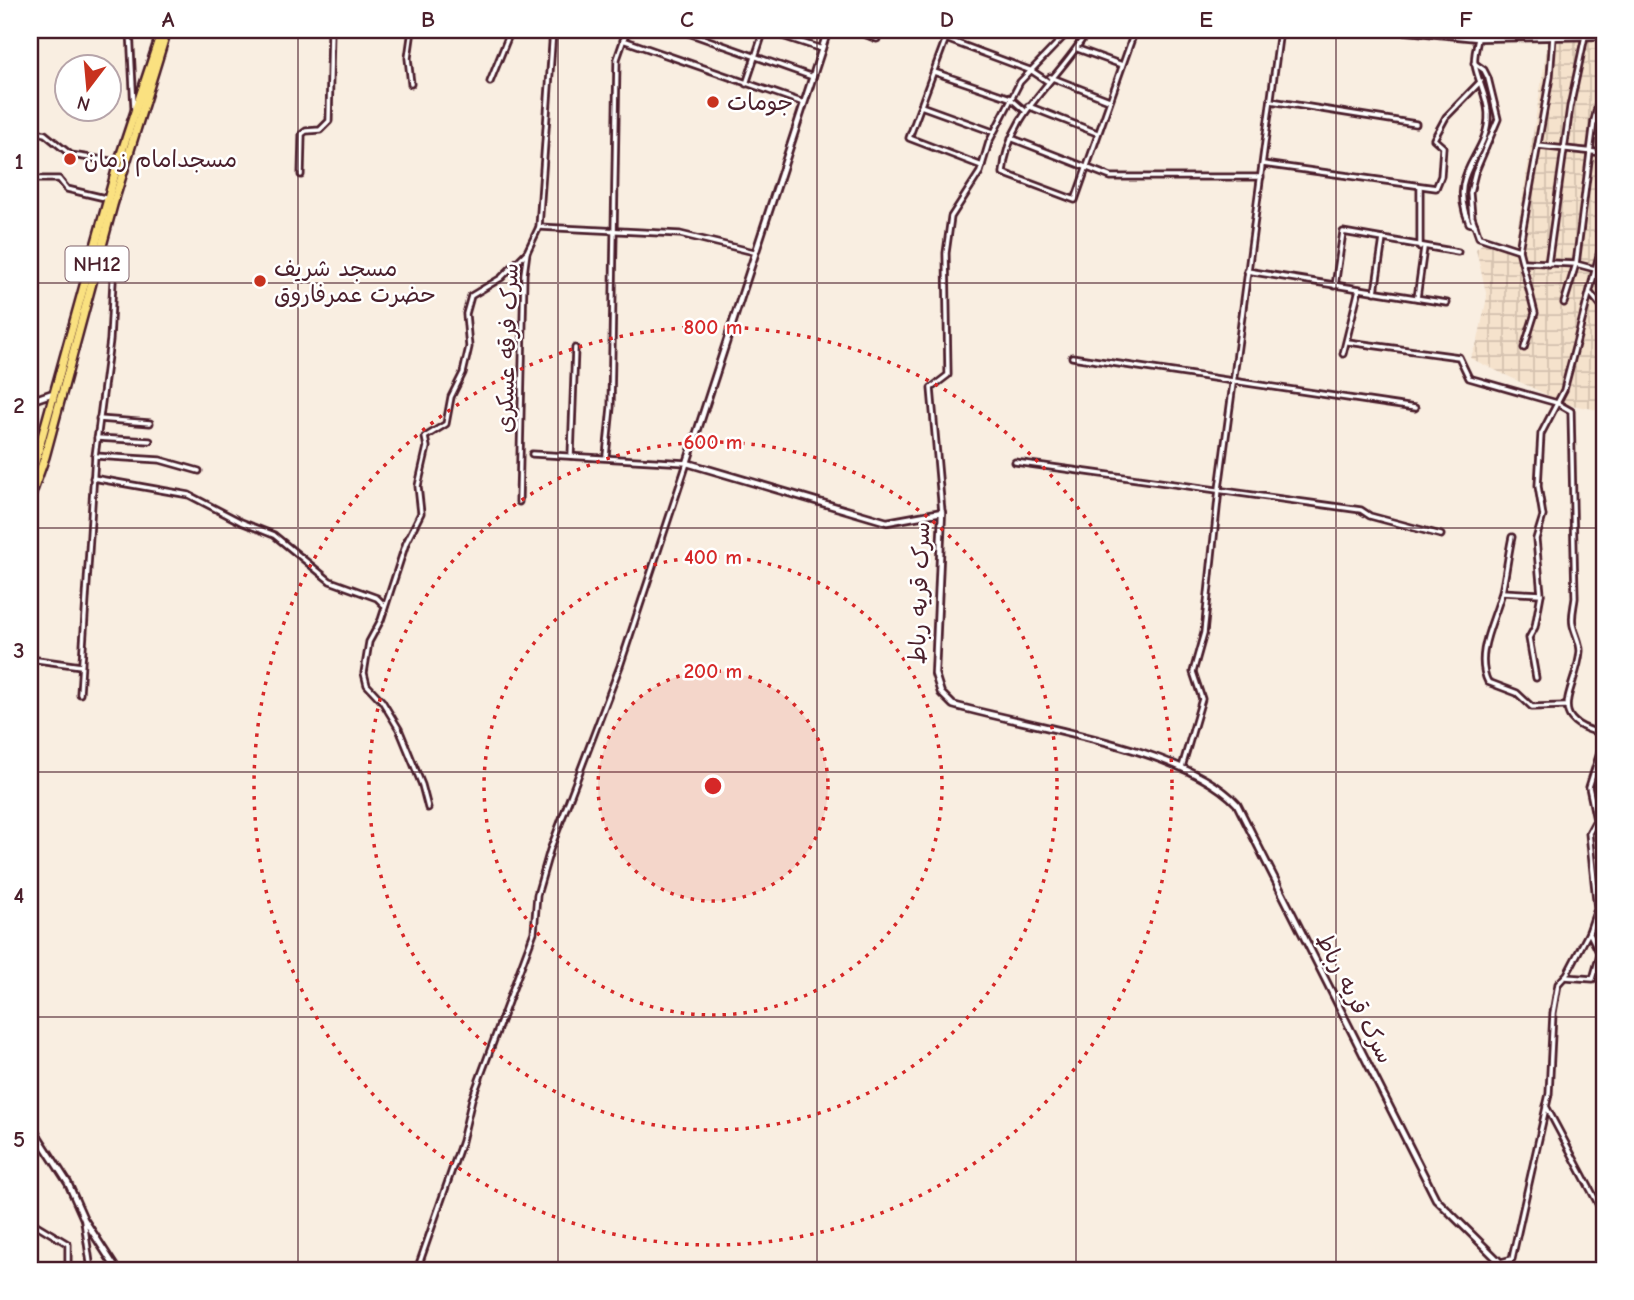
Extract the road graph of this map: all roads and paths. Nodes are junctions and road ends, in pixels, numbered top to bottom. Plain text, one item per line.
1 (130, 30) edge
2 (162, 30) edge
3 (167, 30) edge
4 (331, 30) edge
5 (412, 30) edge
6 (511, 30) edge
7 (553, 30) edge
8 (627, 30) edge
9 (680, 30) edge
10 (764, 30) edge
11 (828, 30) edge
12 (854, 30) edge
13 (949, 30) edge
14 (1070, 30) edge
15 (1088, 30) edge
16 (1126, 30) edge
17 (1280, 30) edge
18 (1397, 30) edge
19 (1547, 30) edge
20 (1134, 31) edge
21 (1604, 34) edge
22 (1586, 36) junction
23 (1545, 37) junction
24 (1553, 37) junction
25 (946, 38) junction
26 (1478, 38) junction
27 (877, 39) dead end
28 (623, 40) junction
29 (822, 49) junction
30 (1077, 49) junction
31 (754, 57) junction
32 (1474, 64) junction
33 (1122, 65) junction
34 (1032, 71) junction
35 (934, 72) junction
36 (813, 77) junction
37 (1604, 78) edge
38 (1049, 79) junction
39 (1481, 81) junction
40 (490, 82) dead end
41 (411, 84) dead end
42 (746, 85) junction
43 (1010, 98) junction
44 (1109, 100) junction
45 (1271, 101) junction
46 (804, 103) junction
47 (921, 106) junction
48 (1026, 108) junction
49 (135, 113) junction
50 (1594, 121) junction
51 (1604, 123) edge
52 (1416, 124) dead end
53 (30, 130) edge
54 (993, 132) junction
55 (1097, 133) junction
56 (1011, 138) junction
57 (1538, 146) junction
58 (1566, 147) junction
59 (1591, 152) junction
60 (1604, 153) edge
61 (118, 163) junction
62 (1263, 164) junction
63 (982, 166) junction
64 (1086, 166) junction
65 (301, 175) dead end
66 (1261, 177) junction
67 (30, 179) edge
68 (1420, 188) junction
69 (108, 199) junction
70 (1475, 225) junction
71 (539, 227) junction
72 (615, 230) junction
73 (1604, 236) edge
74 (1383, 239) junction
75 (1422, 247) junction
76 (1519, 250) junction
77 (527, 252) junction
78 (754, 252) junction
79 (1458, 252) dead end
80 (99, 257) junction
81 (1524, 262) junction
82 (1548, 264) junction
83 (1576, 264) junction
84 (1595, 269) junction
85 (1247, 271) junction
86 (1335, 286) junction
87 (1359, 289) junction
88 (1375, 292) junction
89 (1590, 292) junction
90 (1417, 298) junction
91 (1604, 299) edge
92 (1447, 303) dead end
93 (1564, 303) dead end
94 (1596, 303) junction
95 (1604, 310) edge
96 (1348, 342) junction
97 (575, 348) dead end
98 (1524, 348) dead end
99 (1343, 354) dead end
100 (1072, 358) dead end
101 (1233, 381) junction
102 (60, 391) junction
103 (30, 401) edge
104 (1557, 403) junction
105 (1415, 408) dead end
106 (99, 419) junction
107 (150, 423) dead end
108 (97, 438) junction
109 (150, 441) dead end
110 (531, 454) dead end
111 (95, 456) junction
112 (571, 456) junction
113 (606, 457) junction
114 (1014, 462) dead end
115 (687, 463) junction
116 (199, 471) dead end
117 (93, 478) junction
118 (30, 481) edge
119 (1219, 489) junction
120 (30, 499) edge
121 (519, 502) dead end
122 (942, 512) junction
123 (1441, 535) dead end
124 (1512, 537) dead end
125 (1502, 592) junction
126 (1541, 594) junction
127 (385, 606) junction
128 (30, 659) edge
129 (81, 666) junction
130 (1536, 678) dead end
131 (80, 694) dead end
132 (1565, 706) junction
133 (1182, 767) junction
134 (428, 808) dead end
135 (1589, 932) junction
136 (1563, 977) junction
137 (1546, 1106) junction
138 (30, 1124) edge
139 (1604, 1215) edge
140 (84, 1219) junction
141 (30, 1221) edge
142 (1501, 1262) junction
143 (30, 1267) edge
144 (35, 1270) edge
145 (68, 1270) edge
146 (92, 1270) edge
147 (117, 1270) edge
148 (417, 1270) edge
149 (1508, 1270) edge

1 - 49 street
2 - 49 highway, NH12
3 - 80 highway, NH12
4 - 65 street
5 - 41 street
6 - 40 street
7 - 71 street, سرک فرقه عسکری
8 - 28 street
9 - 31 street
10 - 29 street
10 - 31 street
11 - 29 street
12 - 27 street
13 - 25 street
14 - 34 street
15 - 30 street
16 - 20 street
17 - 45 street
18 - 26 street
19 - 23 street
20 - 33 street
21 - 22 street
22 - 24 street
22 - 58 street
23 - 24 street
23 - 26 street
24 - 57 street
25 - 34 street
25 - 35 street
26 - 32 street
28 - 42 street
28 - 72 street
29 - 36 street
30 - 33 street
30 - 38 street
31 - 36 street
31 - 42 street
32 - 39 street
32 - 70 street
33 - 44 street
34 - 38 street
34 - 43 street
35 - 43 street
35 - 47 street
36 - 46 street
37 - 50 street
38 - 44 street
38 - 48 street
39 - 68 street
39 - 70 street
42 - 46 street
43 - 48 street
43 - 54 street
44 - 55 street
45 - 52 street
45 - 62 street
46 - 78 street
47 - 54 street
47 - 63 street
48 - 55 street
48 - 56 street
49 - 61 highway, NH12
50 - 51 street
50 - 59 street
53 - 61 street
54 - 63 street
55 - 64 street
56 - 64 street
56 - 64 street
57 - 58 street
57 - 76 street
58 - 59 street
58 - 82 street
59 - 60 street
59 - 83 street
61 - 69 highway, NH12
62 - 66 street
62 - 68 street
63 - 122 street
64 - 66 street
66 - 85 street
67 - 69 street
68 - 75 street
69 - 102 highway, NH12
70 - 76 street
71 - 72 street
71 - 77 street, سرک فرقه عسکری
72 - 78 street
72 - 113 street
73 - 84 street
74 - 75 street
74 - 86 street
74 - 88 street
75 - 79 street
75 - 90 street
76 - 81 street
77 - 121 street, سرک فرقه عسکری
77 - 127 street
78 - 115 street
80 - 102 highway, NH12
80 - 106 street
81 - 82 street
81 - 98 street
82 - 83 street
83 - 84 street
83 - 93 street
84 - 89 street
85 - 86 street
85 - 101 street
86 - 87 street
87 - 88 street
87 - 96 street
88 - 90 street
89 - 94 street
89 - 104 street
90 - 92 street
91 - 94 street
94 - 95 street
96 - 99 street
96 - 104 street
97 - 112 street
100 - 101 street
101 - 105 street
101 - 119 street
102 - 103 street
102 - 118 highway, NH12
102 - 120 highway, NH12
104 - 126 street
104 - 132 street
106 - 107 street
106 - 108 street
108 - 109 street
108 - 111 street
110 - 112 street
111 - 116 street
111 - 117 street
112 - 113 street
113 - 115 street
114 - 119 street
115 - 122 street, سرک قریه رباط
115 - 148 street
117 - 127 street
117 - 129 street
119 - 123 street
119 - 133 street
122 - 133 street, سرک قریه رباط
124 - 125 street
125 - 126 street
125 - 132 street
126 - 130 street
127 - 134 street
128 - 129 street
129 - 131 street
132 - 135 street
133 - 142 street, سرک قریه رباط
135 - 136 street
135 - 136 street
136 - 137 street
137 - 139 street
137 - 142 street
138 - 140 street
140 - 146 street
140 - 147 street
141 - 145 street
142 - 149 street, سرک قریه رباط
143 - 144 street

